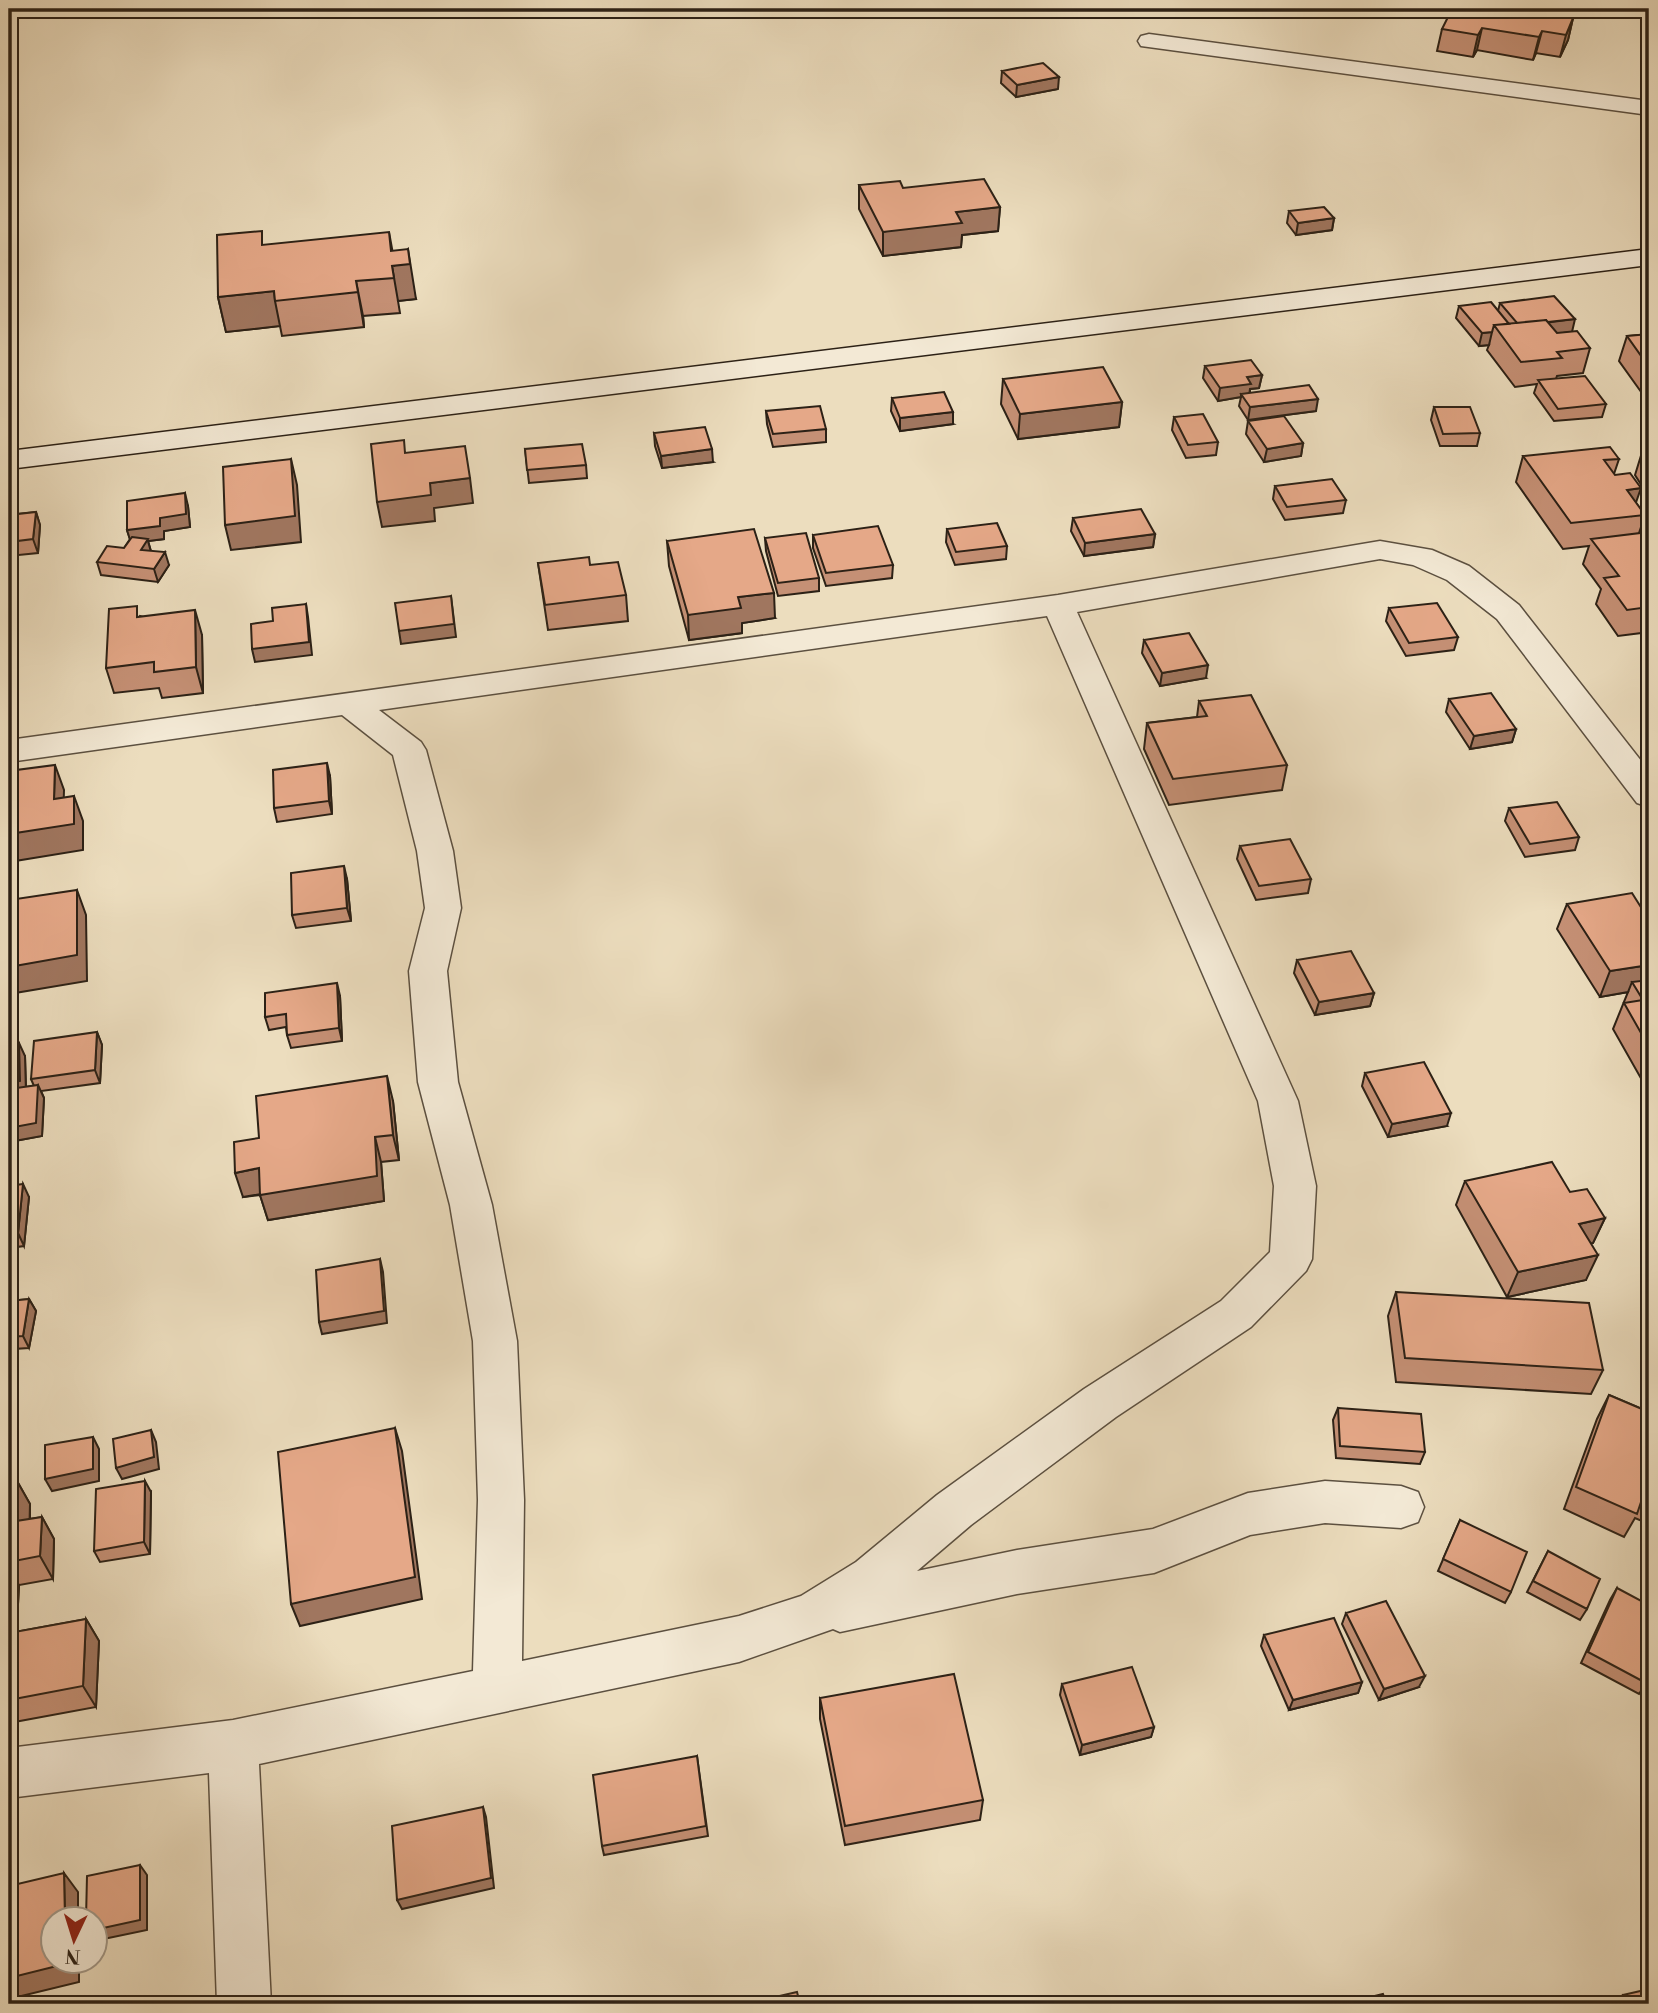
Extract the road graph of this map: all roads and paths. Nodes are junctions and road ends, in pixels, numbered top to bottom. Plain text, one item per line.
1 (1149, 41) dead end
2 (1649, 108) edge
3 (1649, 257) edge
4 (9, 460) edge
5 (1058, 606) junction
6 (348, 704) junction
7 (9, 751) edge
8 (1649, 796) edge
9 (1401, 1507) dead end
10 (814, 1614) junction
11 (497, 1689) junction
12 (233, 1745) junction
13 (9, 1773) edge
14 (244, 2004) edge

1 - 2 street
3 - 4 street
5 - 6 street
5 - 8 street
5 - 10 street
6 - 7 street
6 - 11 street
9 - 10 street
10 - 11 street
11 - 12 street
12 - 13 street
12 - 14 street

